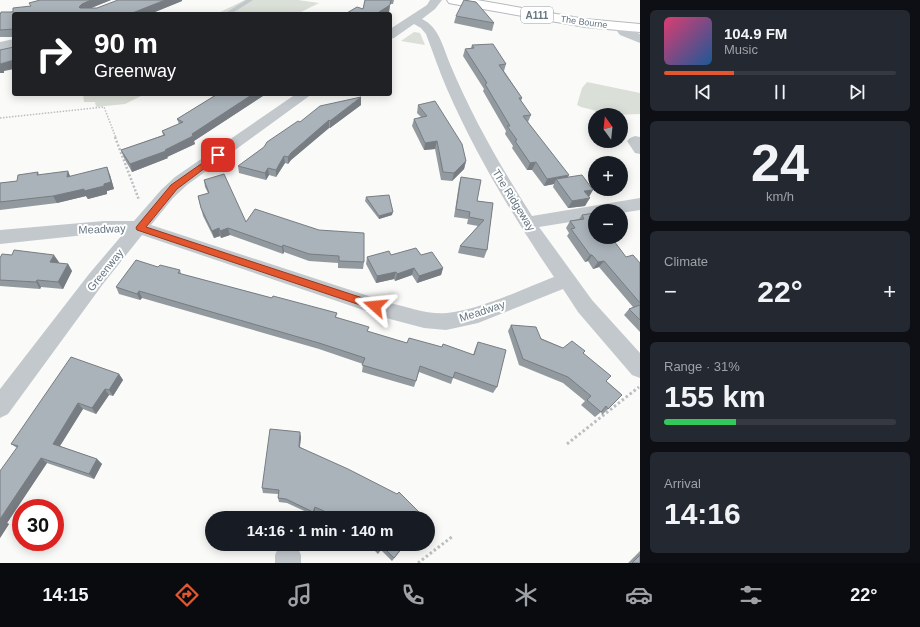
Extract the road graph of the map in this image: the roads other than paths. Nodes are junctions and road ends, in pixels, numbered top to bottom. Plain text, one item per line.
1 (250, 0) edge
2 (436, 0) edge
3 (454, 0) edge
4 (230, 12) edge
5 (413, 19) junction
6 (620, 27) junction
7 (640, 28) edge
8 (392, 34) edge
9 (640, 39) edge
10 (12, 43) edge
11 (0, 46) edge
12 (303, 96) edge
13 (640, 204) edge
14 (628, 206) edge
15 (588, 213) edge
16 (527, 223) junction
17 (143, 224) junction
18 (0, 237) edge
19 (566, 280) junction
20 (640, 368) edge
21 (0, 407) edge

1 - 4 lane
2 - 5 street
3 - 6 main road, The Bourne / A111
5 - 8 street
5 - 16 street, The Ridgeway
6 - 7 main road, A111
6 - 9 street
10 - 11 street
12 - 17 street, Greenway
13 - 14 street
15 - 16 street
16 - 19 street, The Ridgeway
17 - 18 street, Meadway
17 - 19 street, Meadway
17 - 21 street, Greenway
19 - 20 street, The Ridgeway

